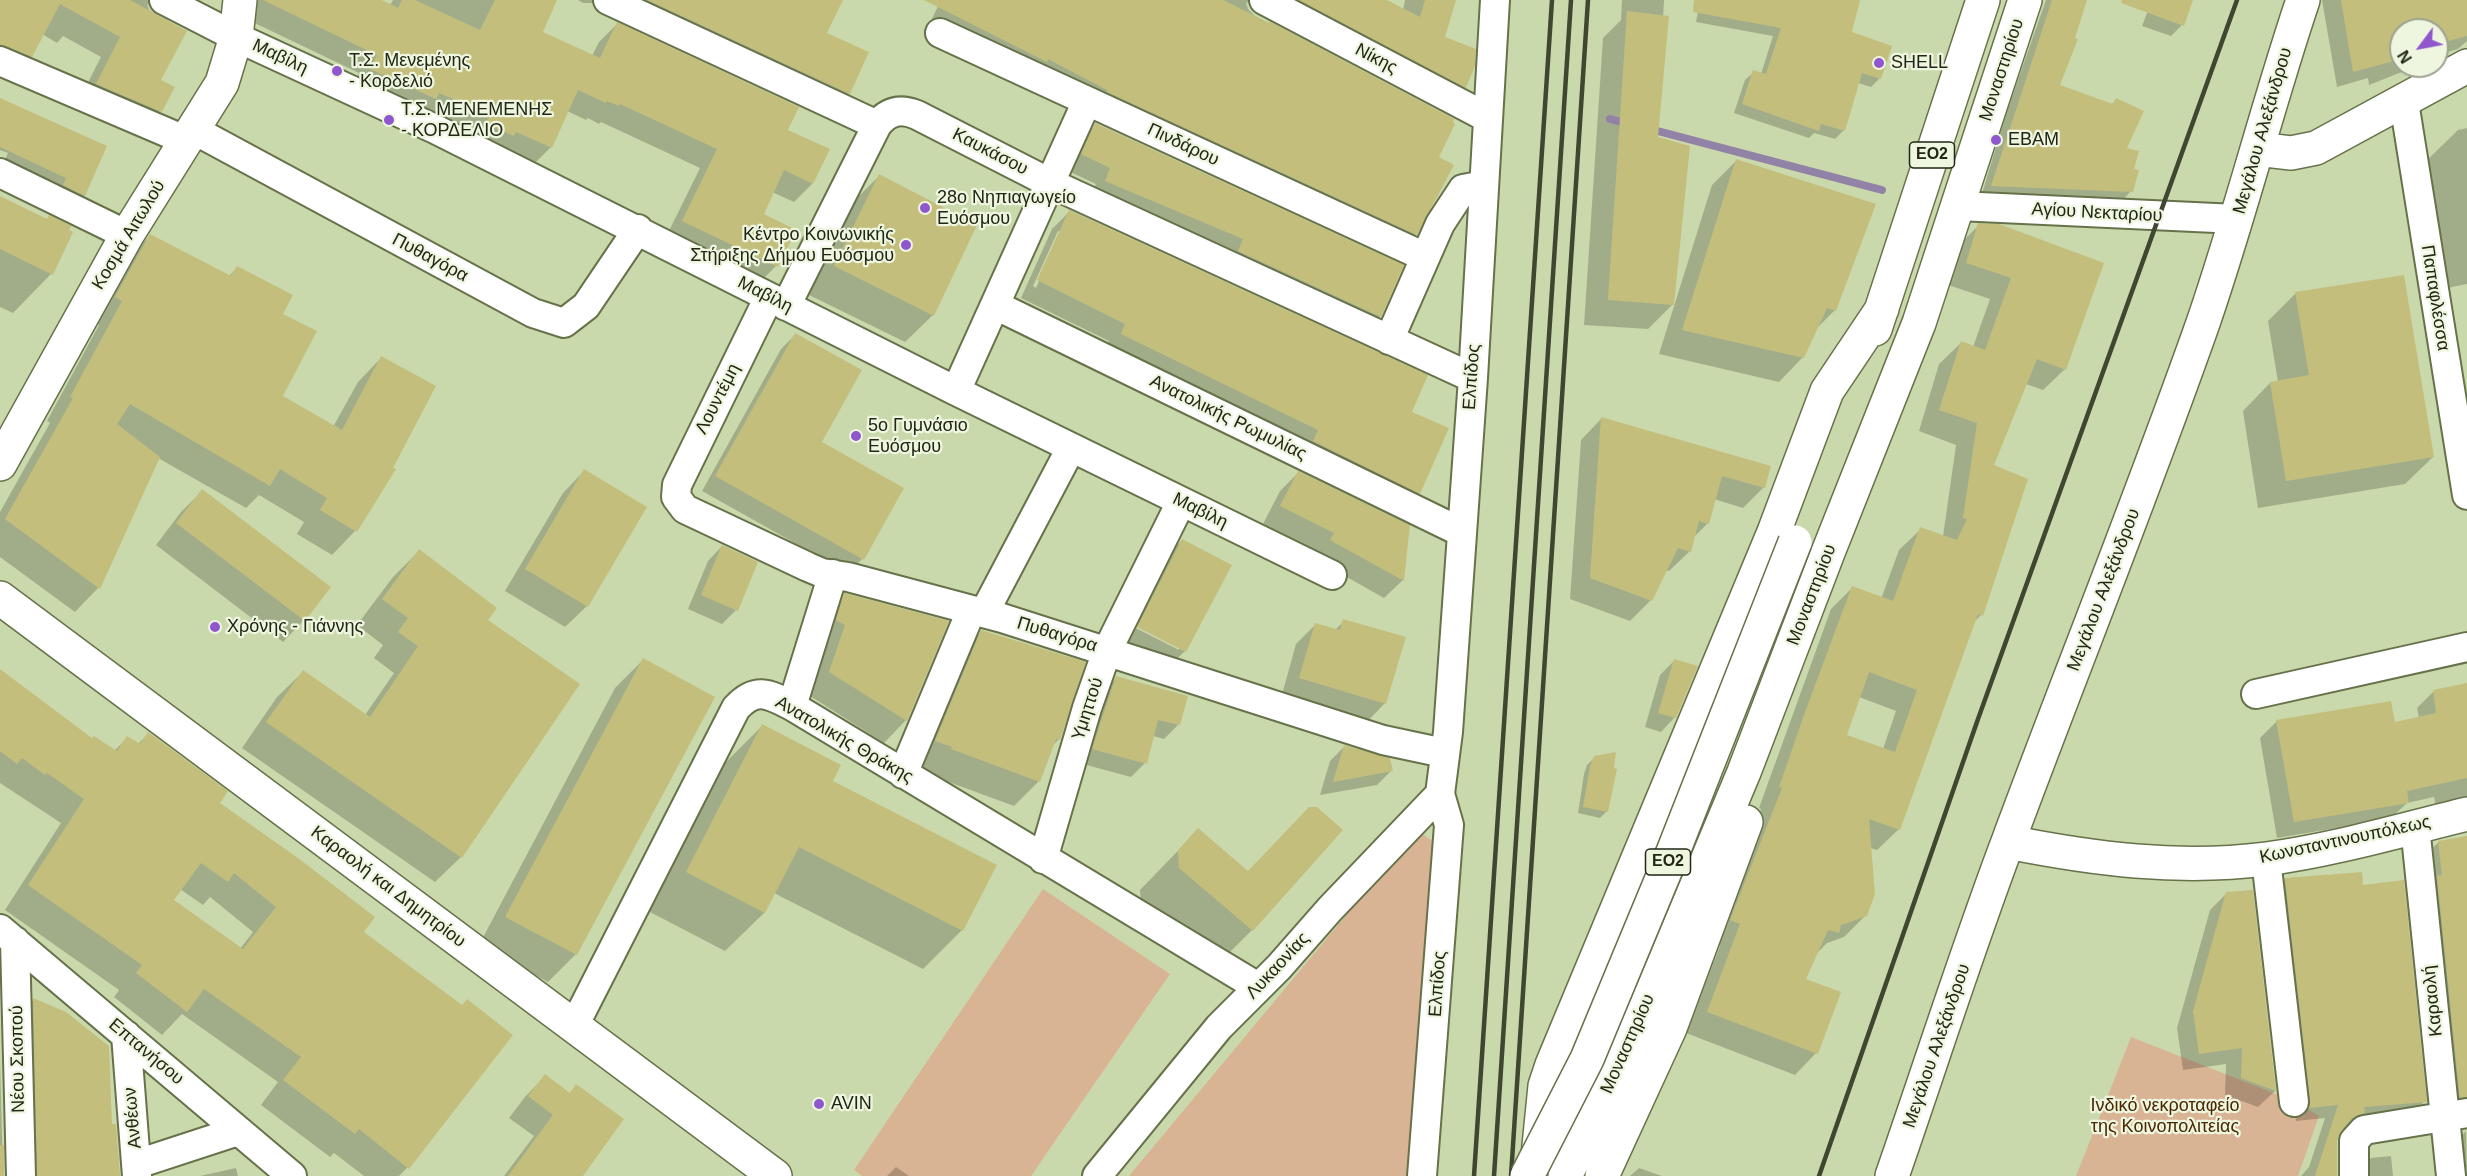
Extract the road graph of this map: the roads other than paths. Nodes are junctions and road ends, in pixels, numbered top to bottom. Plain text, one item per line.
1 (164, 0) edge
2 (240, 0) edge
3 (608, 0) edge
4 (1264, 0) edge
5 (1495, 0) edge
6 (1983, 0) edge
7 (2025, 0) edge
8 (2303, 0) edge
9 (940, 33) dead end
10 (236, 37) junction
11 (0, 61) edge
12 (2467, 66) edge
13 (1087, 101) junction
14 (2404, 102) junction
15 (1488, 118) junction
16 (877, 125) junction
17 (190, 135) junction
18 (2257, 149) junction
19 (0, 173) edge
20 (1050, 183) junction
21 (1484, 185) junction
22 (1958, 206) junction
23 (2237, 219) junction
24 (638, 229) junction
25 (127, 235) junction
26 (1425, 257) junction
27 (777, 302) junction
28 (995, 305) junction
29 (1882, 309) junction
30 (1919, 323) junction
31 (1389, 340) junction
32 (1473, 378) junction
33 (956, 391) junction
34 (1071, 448) junction
35 (0, 464) edge
36 (2467, 495) edge
37 (678, 501) joint
38 (1181, 502) junction
39 (1461, 532) junction
40 (833, 574) junction
41 (1332, 575) dead end
42 (0, 598) edge
43 (978, 612) junction
44 (2467, 647) edge
45 (1107, 651) junction
46 (2256, 694) dead end
47 (792, 706) junction
48 (1444, 753) junction
49 (903, 774) junction
50 (1440, 794) junction
51 (2467, 814) edge
52 (2415, 826) junction
53 (2008, 842) junction
54 (1043, 858) junction
55 (2266, 859) junction
56 (7, 935) edge
57 (1258, 987) junction
58 (574, 1026) junction
59 (126, 1035) junction
60 (2294, 1101) dead end
61 (2456, 1114) edge
62 (238, 1131) junction
63 (2353, 1168) edge
64 (137, 1170) edge
65 (21, 1176) edge
66 (292, 1176) edge
67 (775, 1176) edge
68 (1097, 1176) edge
69 (1422, 1176) edge
70 (1527, 1176) edge
71 (1537, 1176) edge
72 (1565, 1176) edge
73 (1602, 1176) edge
74 (1892, 1176) edge
75 (2451, 1176) edge

1 - 10 street, Μαβίλη
2 - 10 main road, Κοσμά Αιτωλού
3 - 16 street
4 - 15 street, Νίκης
5 - 15 street, Ελπίδος
6 - 29 main road, Μοναστηρίου / ΕΟ2
7 - 22 main road, Μοναστηρίου / ΕΟ2
8 - 18 main road, Μεγάλου Αλεξάνδρου
9 - 13 street, Πινδάρου
10 - 17 main road, Κοσμά Αιτωλού
10 - 24 street, Μαβίλη
11 - 17 street, Πυθαγόρα
12 - 14 main road
13 - 20 street
13 - 26 street, Πινδάρου
14 - 18 main road
14 - 36 street, Παπαφλέσσα
15 - 21 street, Ελπίδος
16 - 20 street, Καυκάσου
16 - 27 street, Λουντέμη
17 - 24 street, Πυθαγόρα
17 - 25 main road, Κοσμά Αιτωλού
18 - 23 main road, Μεγάλου Αλεξάνδρου
19 - 25 street
20 - 28 street
20 - 31 street, Καυκάσου
21 - 26 street
21 - 32 street, Ελπίδος
22 - 23 street, Αγίου Νεκταρίου
22 - 30 main road, Μοναστηρίου / ΕΟ2
23 - 53 main road, Μεγάλου Αλεξάνδρου
24 - 27 street, Μαβίλη
25 - 35 main road, Κοσμά Αιτωλού
26 - 31 street
27 - 33 street, Μαβίλη
27 - 37 street, Λουντέμη
28 - 33 street
28 - 39 street, Ανατολικής Ρωμυλίας
29 - 70 main road, Μοναστηρίου / ΕΟ2, bridge
29 - 71 main road
30 - 72 main road, Μοναστηρίου / ΕΟ2
30 - 73 main road
31 - 32 street, Καυκάσου
32 - 39 street, Ελπίδος
33 - 34 street, Μαβίλη
34 - 38 street, Μαβίλη
34 - 43 street
37 - 40 street, Πυθαγόρα
38 - 41 street, Μαβίλη
38 - 45 street, Υμηττού
39 - 48 street, Ελπίδος
40 - 43 street, Πυθαγόρα
40 - 47 street
42 - 58 main road, Καραολή και Δημητρίου
43 - 45 street, Πυθαγόρα
43 - 49 street
44 - 46 street
45 - 48 street, Πυθαγόρα
45 - 54 street, Υμηττού
47 - 49 street, Ανατολικής Θράκης
47 - 58 street, Ανατολικής Θράκης
48 - 50 street
49 - 54 street, Ανατολικής Θράκης
50 - 57 street, Λυκαονίας
50 - 69 street, Ελπίδος
51 - 52 main road, Κωνσταντινουπόλεως
52 - 55 main road, Κωνσταντινουπόλεως
52 - 61 street, Καραολή
53 - 55 main road, Κωνσταντινουπόλεως
53 - 74 main road, Μεγάλου Αλεξάνδρου
54 - 57 street, Ανατολικής Θράκης
55 - 60 street
56 - 59 street, Επτανήσου
56 - 65 street, Νέου Σκοπού
57 - 68 street, Λυκαονίας
58 - 67 main road, Καραολή και Δημητρίου
59 - 62 street, Επτανήσου
59 - 64 street, Ανθέων
61 - 63 street
61 - 75 street, Καραολή
62 - 64 street, Ανθέων
62 - 66 street, Επτανήσου

